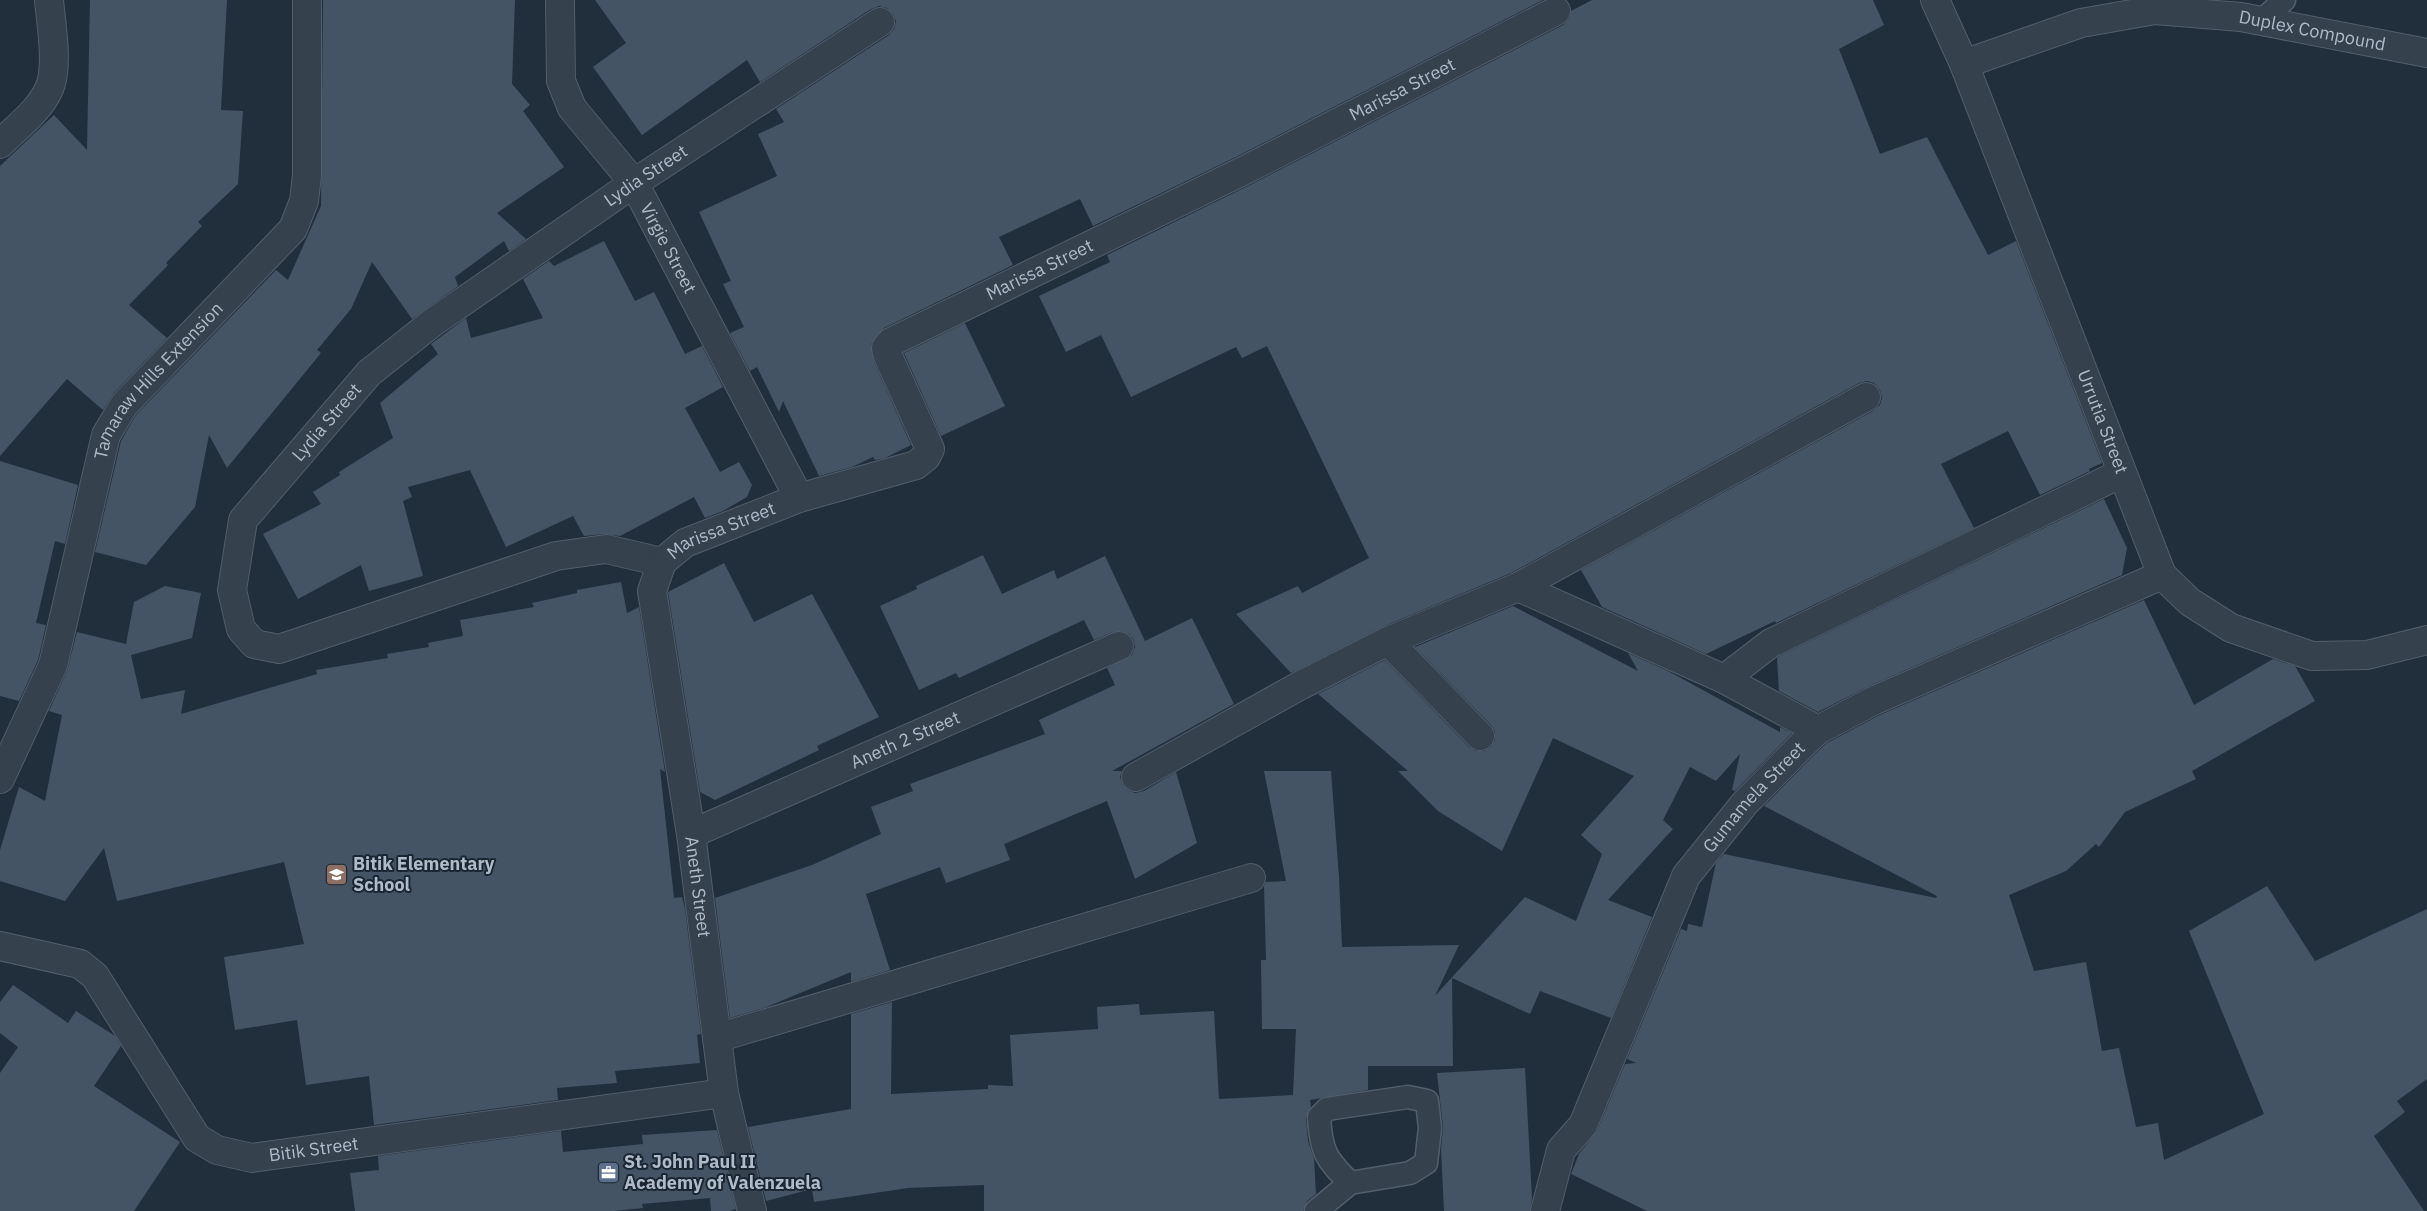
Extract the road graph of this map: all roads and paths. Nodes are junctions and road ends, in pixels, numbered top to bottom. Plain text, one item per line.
1 (49, 0) edge
2 (307, 0) edge
3 (560, 0) edge
4 (1935, 0) edge
5 (2284, 0) edge
6 (1556, 11) dead end
7 (2262, 21) junction
8 (880, 22) dead end
9 (2427, 53) edge
10 (1964, 64) junction
11 (0, 144) edge
12 (634, 183) junction
13 (1866, 397) dead end
14 (2122, 473) junction
15 (799, 498) junction
16 (662, 562) junction
17 (2162, 575) junction
18 (1518, 587) junction
19 (2427, 640) edge
20 (1388, 641) junction
21 (1119, 646) dead end
22 (1724, 679) junction
23 (1818, 730) junction
24 (1480, 736) dead end
25 (1136, 776) dead end
26 (0, 780) edge
27 (691, 834) junction
28 (1252, 878) dead end
29 (0, 946) edge
30 (717, 1038) junction
31 (724, 1093) junction
32 (1350, 1183) junction
33 (752, 1211) edge
34 (1316, 1211) edge
35 (1545, 1211) edge

1 - 11 street
2 - 26 street, Tamaraw Hills Extension
3 - 12 street, Virgie Street
4 - 10 street, Urrutia Street
5 - 7 lane
6 - 15 street, Marissa Street
7 - 9 street, Duplex Compound
7 - 10 street, Duplex Compound
8 - 12 street, Lydia Street
10 - 14 street, Urrutia Street
12 - 15 street, Virgie Street
12 - 16 street, Lydia Street
13 - 18 street
14 - 17 street, Urrutia Street
14 - 22 street
15 - 16 street, Marissa Street
16 - 27 street, Aneth Street
17 - 19 street, Urrutia Street
17 - 23 street, Gumamela Street
18 - 20 street
18 - 22 street
20 - 24 street
20 - 25 street
21 - 27 street, Aneth 2 Street
22 - 23 street
23 - 35 street, Gumamela Street
27 - 30 street, Aneth Street
28 - 30 street
29 - 31 street, Bitik Street
30 - 31 street, Aneth Street
31 - 33 street, Aneth Street
32 - 32 lane
32 - 34 lane

